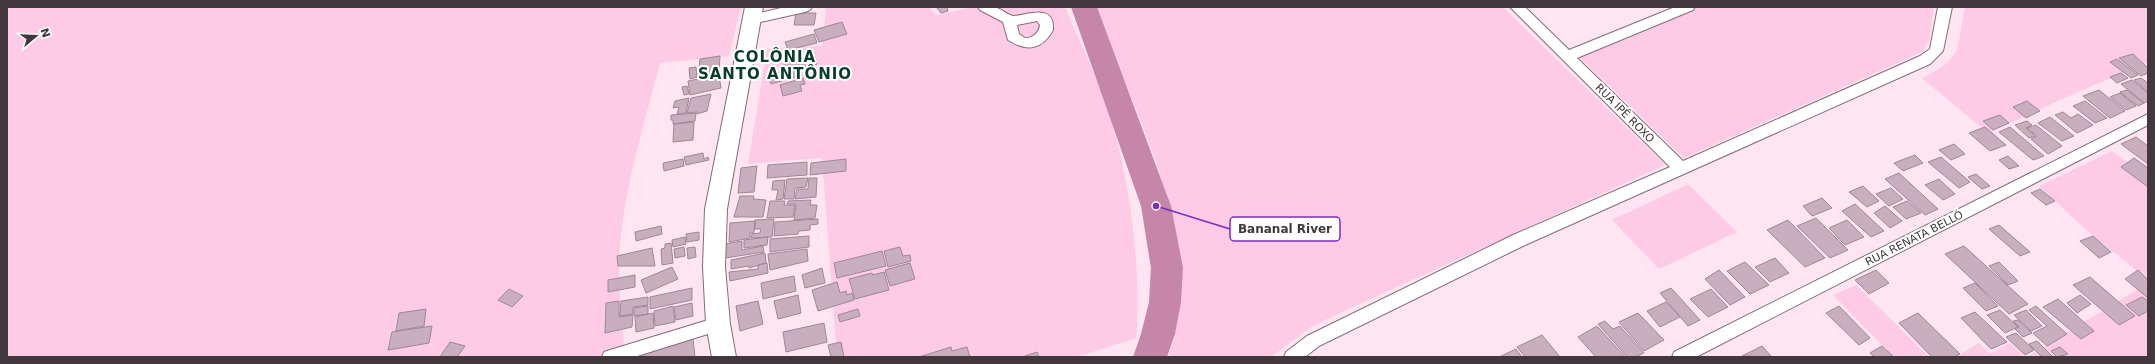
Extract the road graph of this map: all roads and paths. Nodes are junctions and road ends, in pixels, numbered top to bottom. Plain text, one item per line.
1 (805, 7) edge
2 (985, 7) edge
3 (1517, 7) edge
4 (1688, 7) edge
5 (1945, 7) edge
6 (753, 13) edge
7 (1009, 20) dead end
8 (1568, 56) junction
9 (2148, 119) edge
10 (1682, 169) junction
11 (718, 324) junction
12 (610, 357) edge
13 (724, 357) edge
14 (1292, 357) edge
15 (1680, 357) edge

1 - 6 street
2 - 7 street
3 - 8 street, RUA IPÊ ROXO
4 - 8 street
5 - 10 street
6 - 11 main road
8 - 10 street, RUA IPÊ ROXO
9 - 15 street, RUA RENATA BELLÓ
10 - 14 street
11 - 12 street
11 - 13 main road

